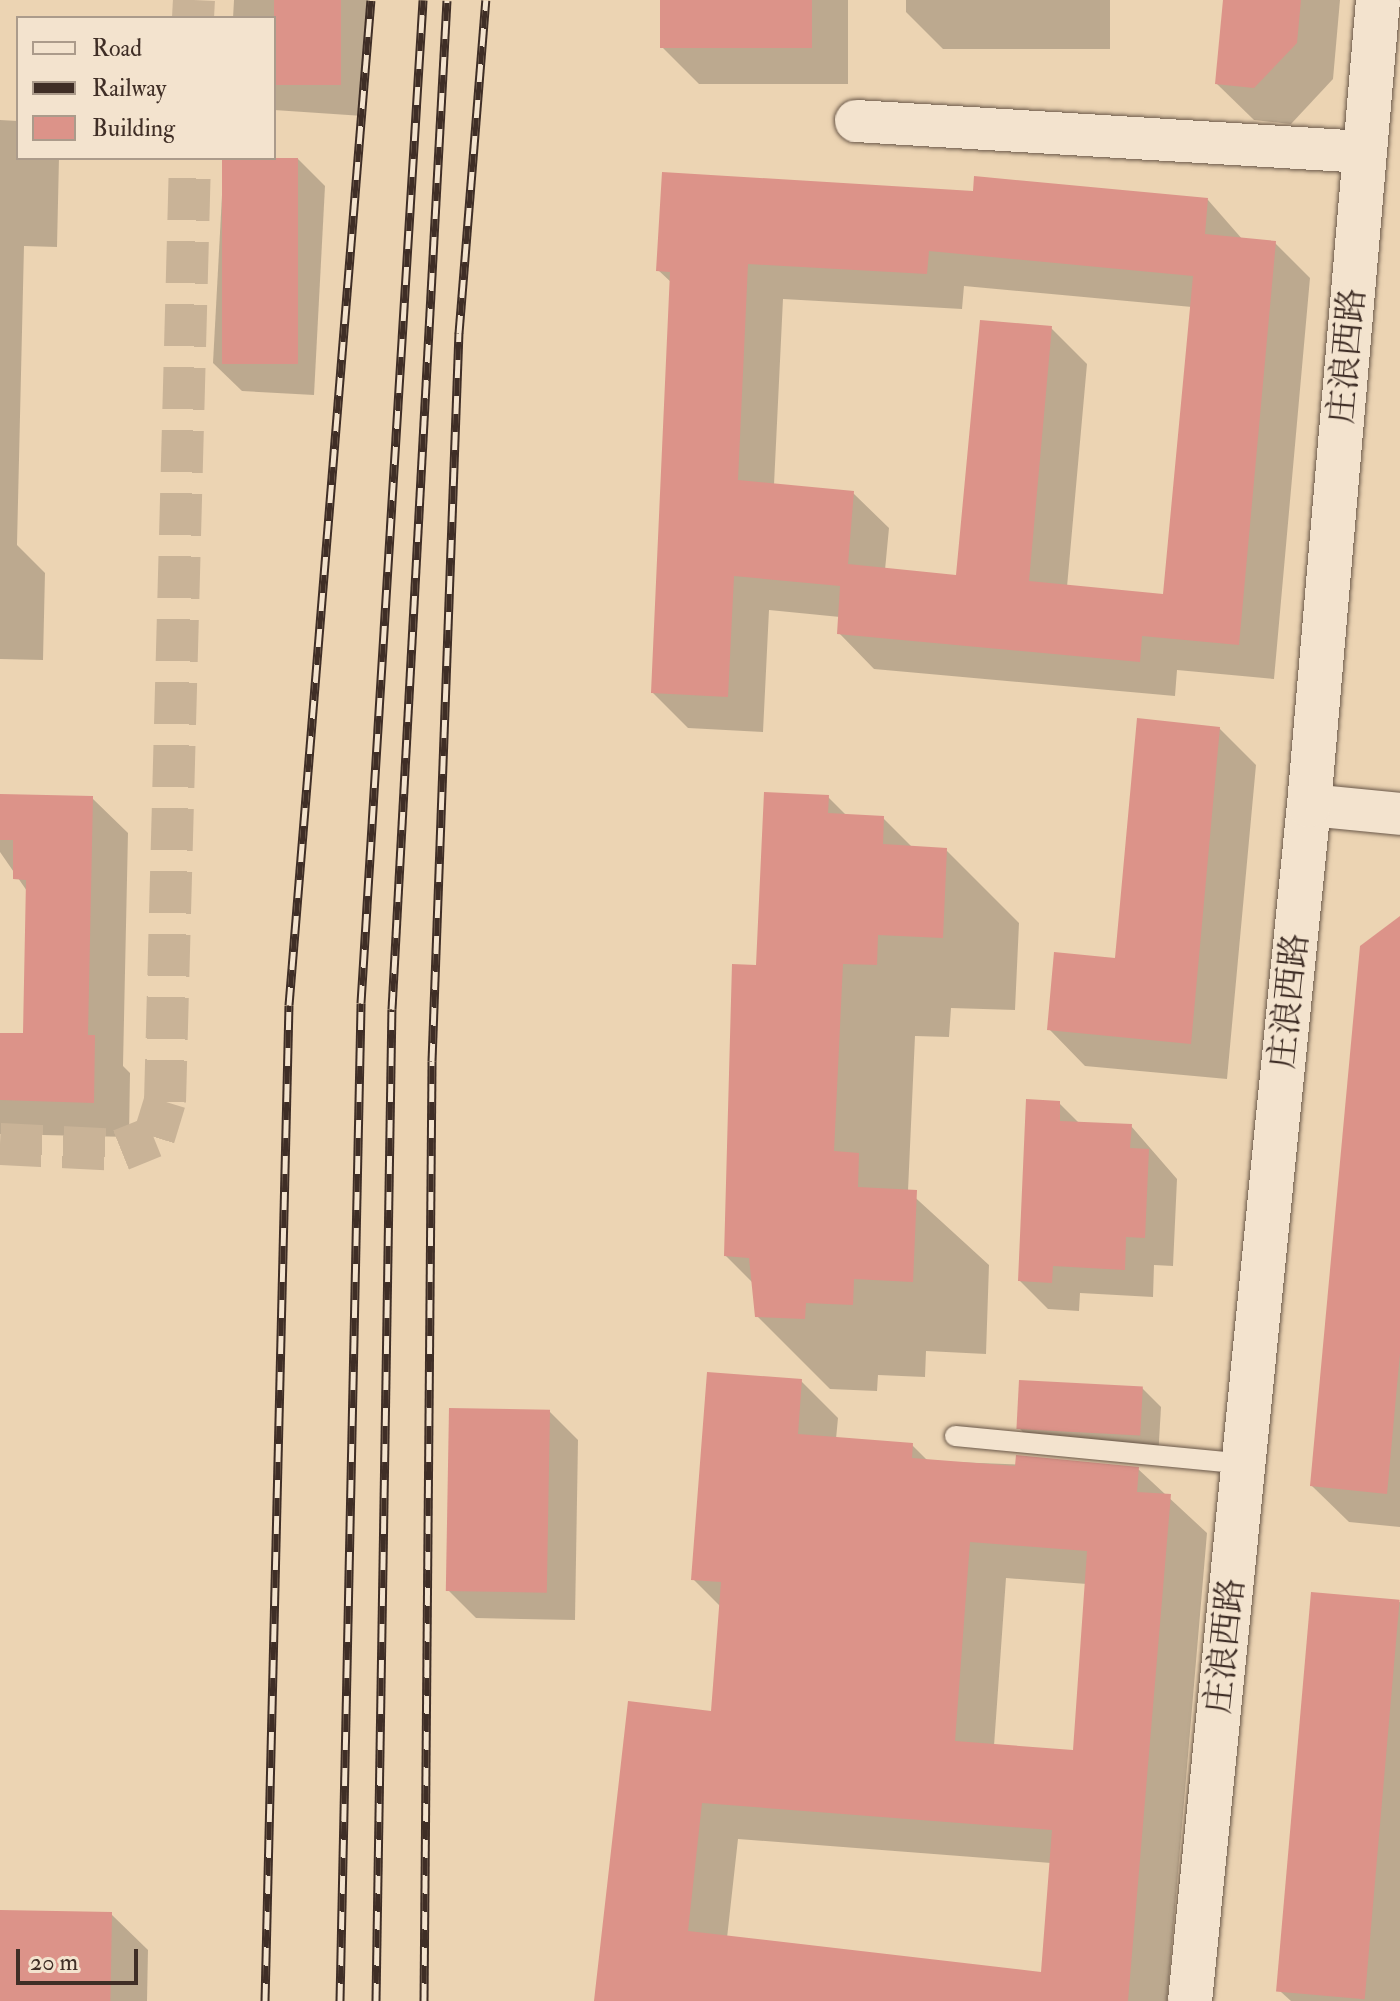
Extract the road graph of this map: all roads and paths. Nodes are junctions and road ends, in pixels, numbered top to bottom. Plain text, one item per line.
1 (1378, 0) edge
2 (856, 121) dead end
3 (1365, 152) junction
4 (1309, 805) junction
5 (1400, 814) edge
6 (955, 1436) dead end
7 (1244, 1464) junction
8 (1190, 2001) edge

1 - 3 street, 庄浪西路
2 - 3 street
3 - 4 street, 庄浪西路
4 - 5 street
4 - 7 street, 庄浪西路
6 - 7 lane
7 - 8 street, 庄浪西路

